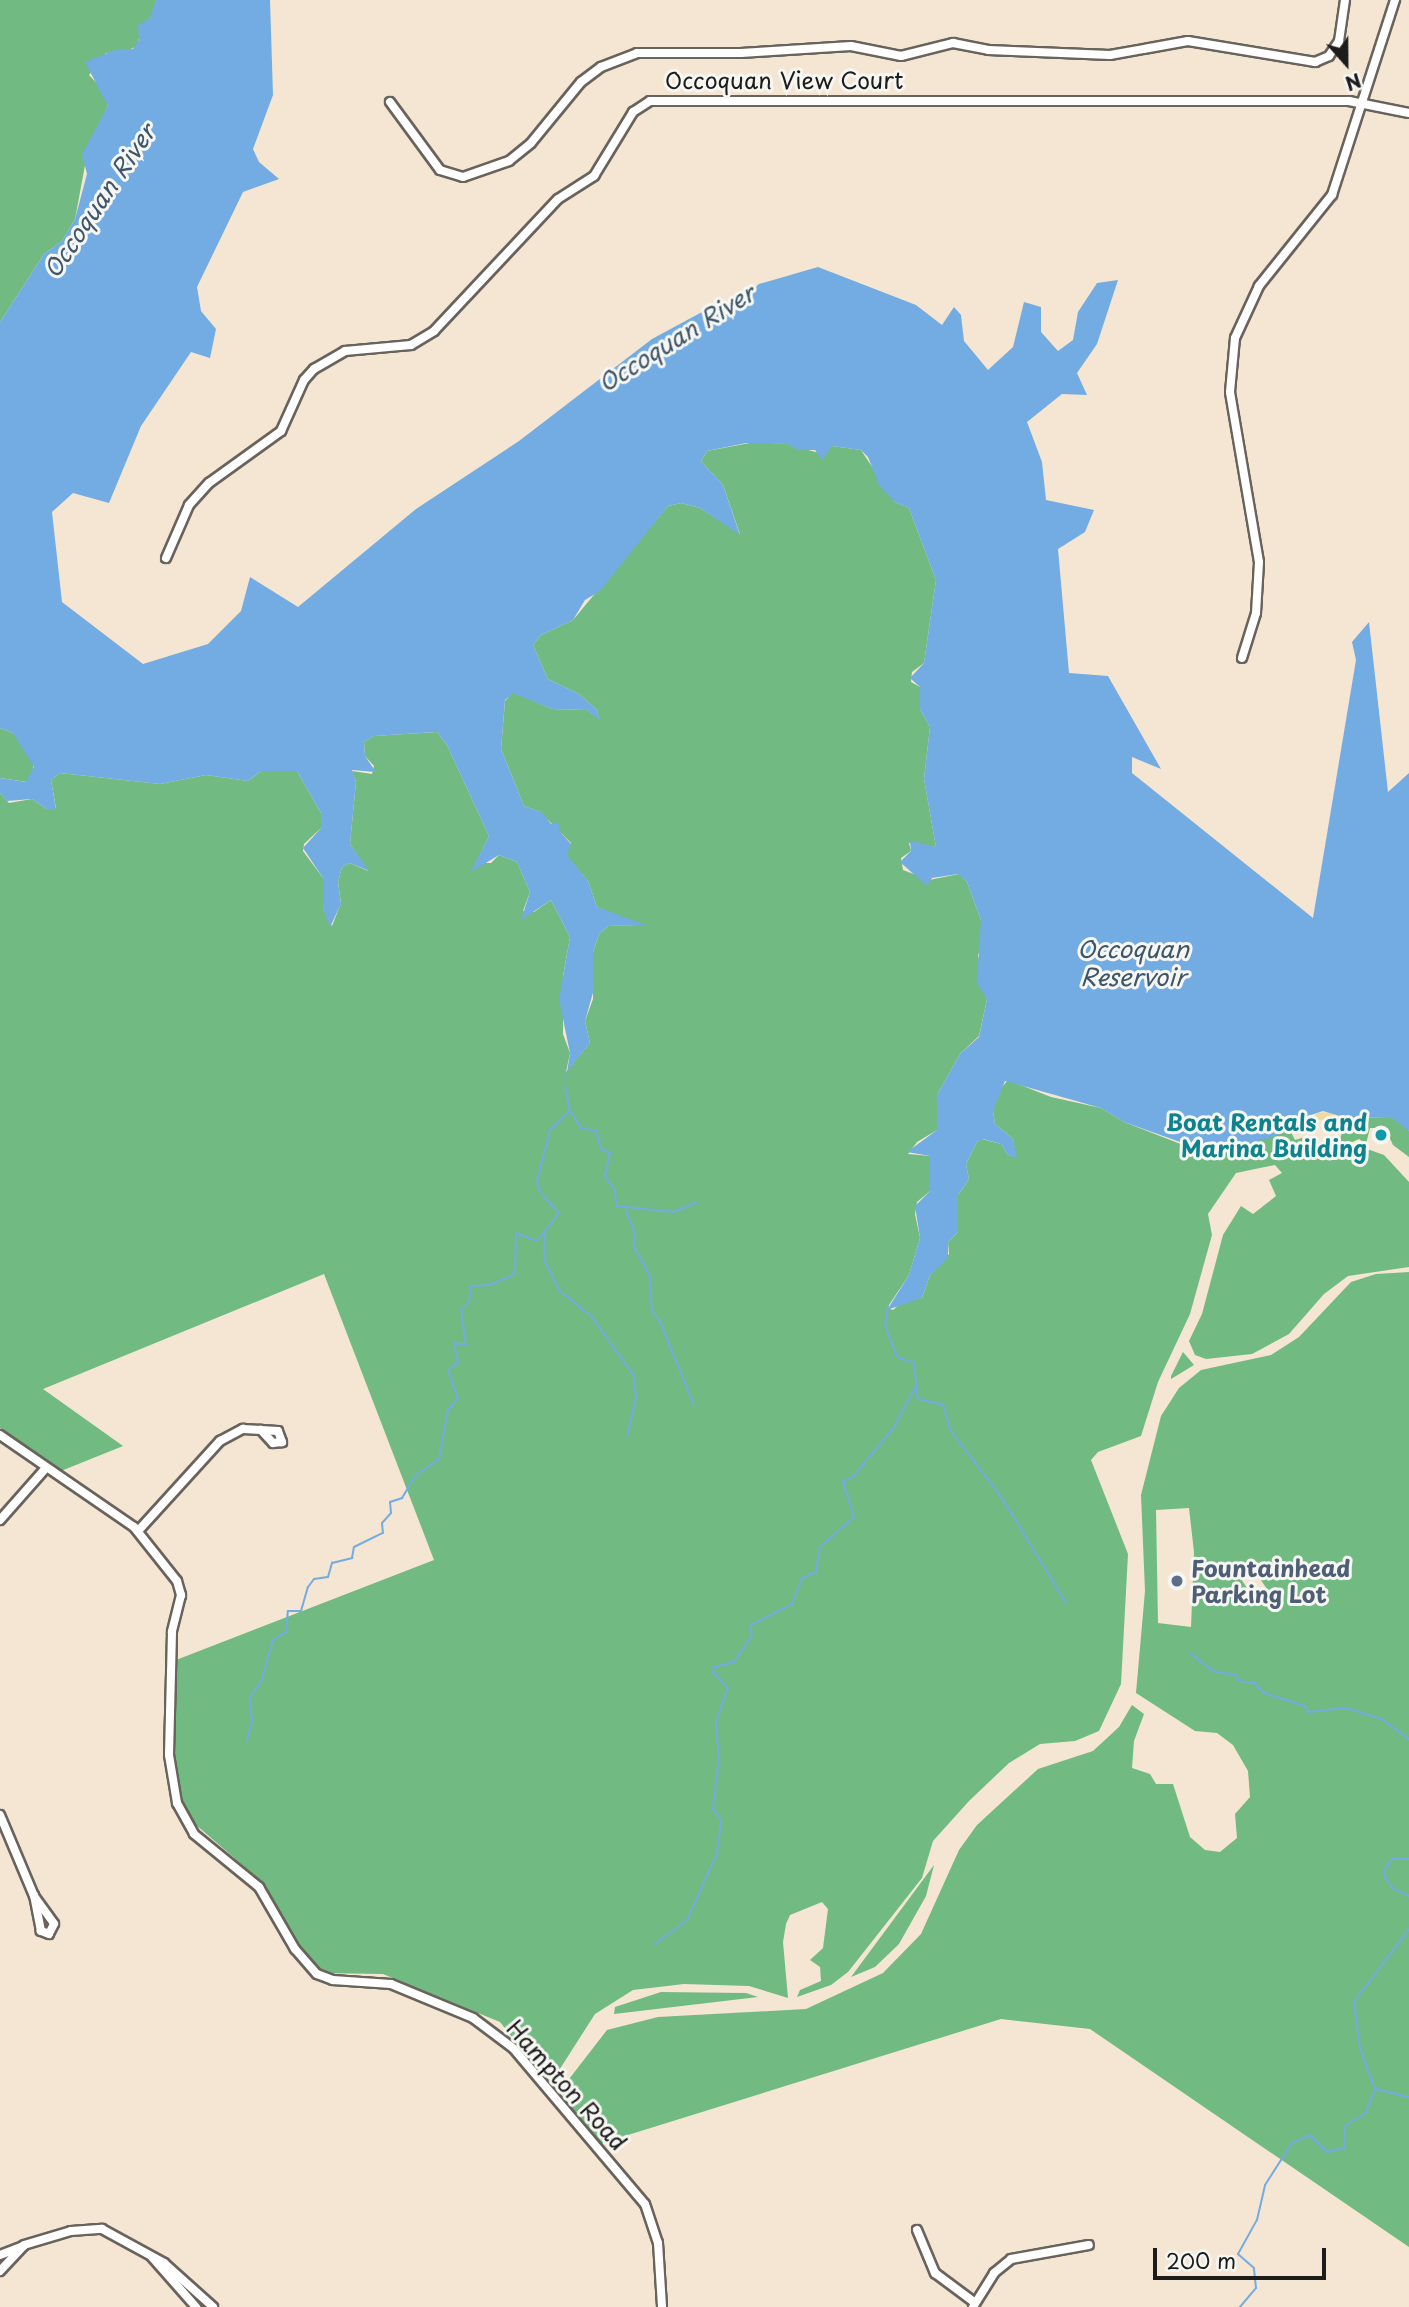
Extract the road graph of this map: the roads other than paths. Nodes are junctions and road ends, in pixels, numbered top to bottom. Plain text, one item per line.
1 (1345, 0) edge
2 (1395, 0) edge
3 (390, 102) dead end
4 (1365, 102) junction
5 (1409, 113) edge
6 (166, 558) dead end
7 (1242, 658) dead end
8 (261, 1430) dead end
9 (0, 1435) edge
10 (45, 1469) junction
11 (0, 1520) edge
12 (138, 1531) junction
13 (0, 1815) edge
14 (34, 1896) dead end
15 (917, 2230) dead end
16 (1089, 2245) dead end
17 (23, 2246) junction
18 (0, 2255) edge
19 (152, 2257) junction
20 (0, 2271) edge
21 (974, 2304) edge
22 (196, 2307) edge
23 (213, 2307) edge
24 (662, 2307) edge

1 - 3 street
2 - 4 street
4 - 5 street
4 - 6 street, Occoquan View Court
4 - 7 street
8 - 12 street
9 - 10 street, Hampton Road
10 - 11 street
10 - 12 street, Hampton Road
12 - 24 street, Hampton Road
13 - 14 street
15 - 21 street
16 - 21 street
17 - 18 street
17 - 19 street
17 - 20 street
19 - 22 street
19 - 23 street

